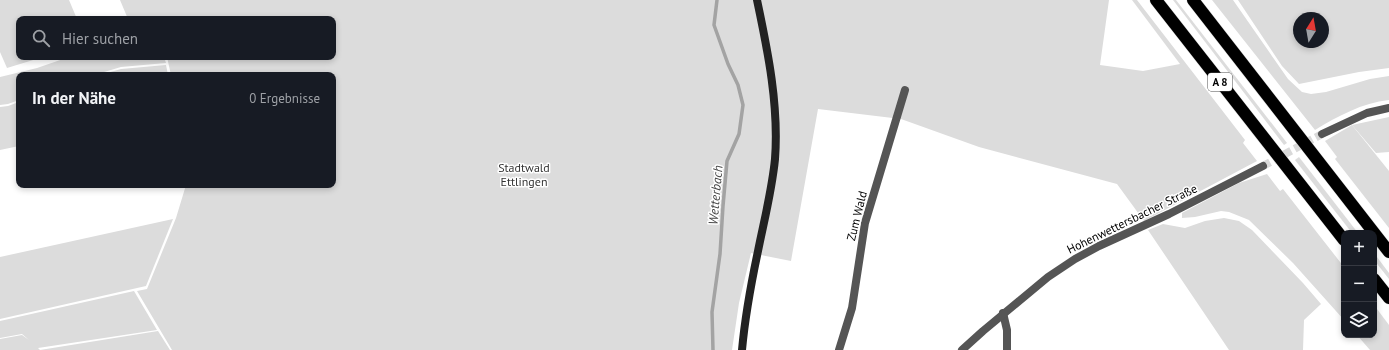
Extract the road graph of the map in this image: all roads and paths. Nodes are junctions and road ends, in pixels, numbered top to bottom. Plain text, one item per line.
1 (757, 0) edge
2 (1156, 0) edge
3 (1192, 0) edge
4 (905, 90) dead end
5 (1389, 108) edge
6 (1322, 134) tunnel mouth
7 (1263, 166) tunnel mouth
8 (1341, 236) edge
9 (1389, 252) edge
10 (1377, 283) edge
11 (1389, 298) edge
12 (1003, 313) junction
13 (742, 350) edge
14 (839, 350) edge
15 (962, 350) edge
16 (1007, 350) edge

1 - 13 main road
2 - 8 highway, A 8
3 - 9 highway, A 8
4 - 14 street, Zum Wald
5 - 6 street
7 - 12 street, Hohenwettersbacher Straße
10 - 11 highway
12 - 15 street, Hohenwettersbacher Straße
12 - 16 street

